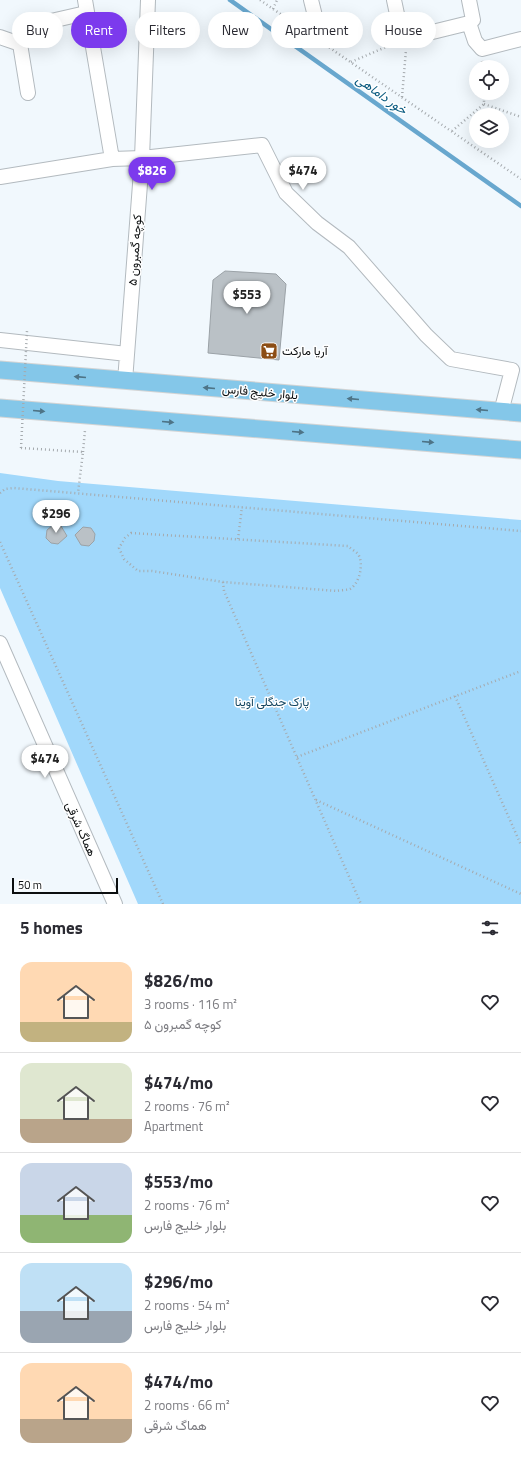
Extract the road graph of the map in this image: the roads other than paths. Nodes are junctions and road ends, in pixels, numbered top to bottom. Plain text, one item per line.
1 (148, 0) edge
2 (311, 0) edge
3 (394, 0) edge
4 (469, 0) edge
5 (85, 6) edge
6 (314, 12) edge
7 (63, 14) edge
8 (471, 20) junction
9 (0, 37) edge
10 (521, 39) edge
11 (12, 41) edge
12 (21, 48) edge
13 (28, 93) dead end
14 (142, 158) junction
15 (112, 159) junction
16 (0, 177) edge
17 (0, 340) edge
18 (127, 354) junction
19 (0, 370) edge
20 (125, 381) junction
21 (0, 408) edge
22 (501, 412) junction
23 (521, 413) edge
24 (521, 450) edge
25 (0, 643) edge
26 (115, 904) edge

1 - 14 street, کوچه گمبرون ۵
2 - 6 street
3 - 8 street
4 - 8 street
5 - 7 street
5 - 15 street
8 - 10 street
9 - 11 street
12 - 13 street
14 - 15 street
14 - 18 street, کوچه گمبرون ۵
14 - 22 street
15 - 16 street
17 - 18 street
18 - 20 street, کوچه گمبرون ۵
20 -> 19 main road, بلوار خلیج فارس
22 -> 20 main road, بلوار خلیج فارس
21 -> 24 main road
22 - 23 main road, بلوار خلیج فارس
25 - 26 street, هماگ شرقی

